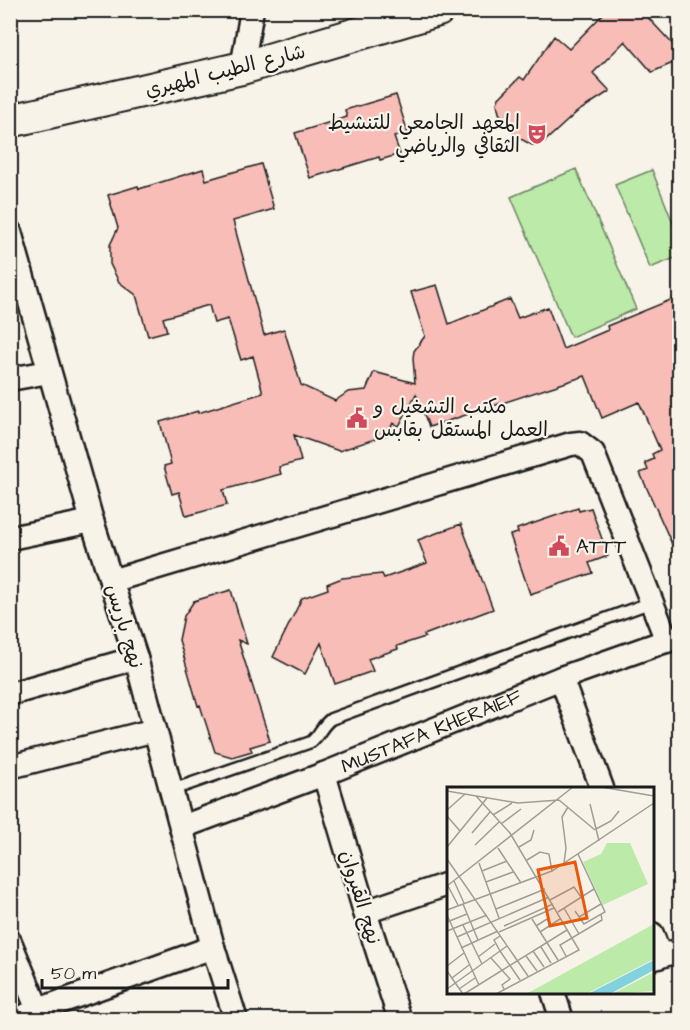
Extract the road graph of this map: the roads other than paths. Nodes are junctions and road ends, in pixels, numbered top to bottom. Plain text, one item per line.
1 (252, 10) edge
2 (438, 10) edge
3 (242, 68) junction
4 (10, 121) edge
5 (10, 232) edge
6 (49, 372) junction
7 (10, 380) edge
8 (92, 521) junction
9 (10, 538) edge
10 (111, 581) junction
11 (652, 602) junction
12 (673, 639) edge
13 (136, 658) junction
14 (561, 678) junction
15 (10, 694) edge
16 (155, 730) junction
17 (10, 767) edge
18 (324, 774) junction
19 (601, 787) edge
20 (172, 790) junction
21 (182, 827) junction
22 (447, 884) edge
23 (365, 912) junction
24 (654, 938) edge
25 (10, 942) edge
26 (213, 947) junction
27 (664, 955) edge
28 (553, 994) edge
29 (38, 1010) junction
30 (16, 1020) edge
31 (236, 1020) edge
32 (400, 1020) edge
33 (562, 1020) edge

1 - 3 street
2 - 3 street, شارع الطيب المهيري
3 - 4 street, شارع الطيب المهيري
5 - 6 street, نهج باريس
6 - 7 street
6 - 8 street, نهج باريس
8 - 9 street
8 - 10 street, نهج باريس
10 - 11 street
10 - 13 street, نهج باريس
11 - 12 street
11 - 20 lane
12 - 14 street, MUSTAFA KHERAIEF
13 - 15 street
13 - 16 street, نهج باريس
14 - 18 street, MUSTAFA KHERAIEF
14 - 19 street
16 - 17 street
16 - 20 street, نهج باريس
18 - 21 street, MUSTAFA KHERAIEF
18 - 23 street, نهج القيروان
20 - 21 street, نهج باريس
21 - 26 street, نهج باريس
22 - 23 street
23 - 32 street, نهج القيروان
24 - 27 street
25 - 29 street
26 - 29 street
26 - 31 street, نهج باريس
28 - 33 street
29 - 30 street

